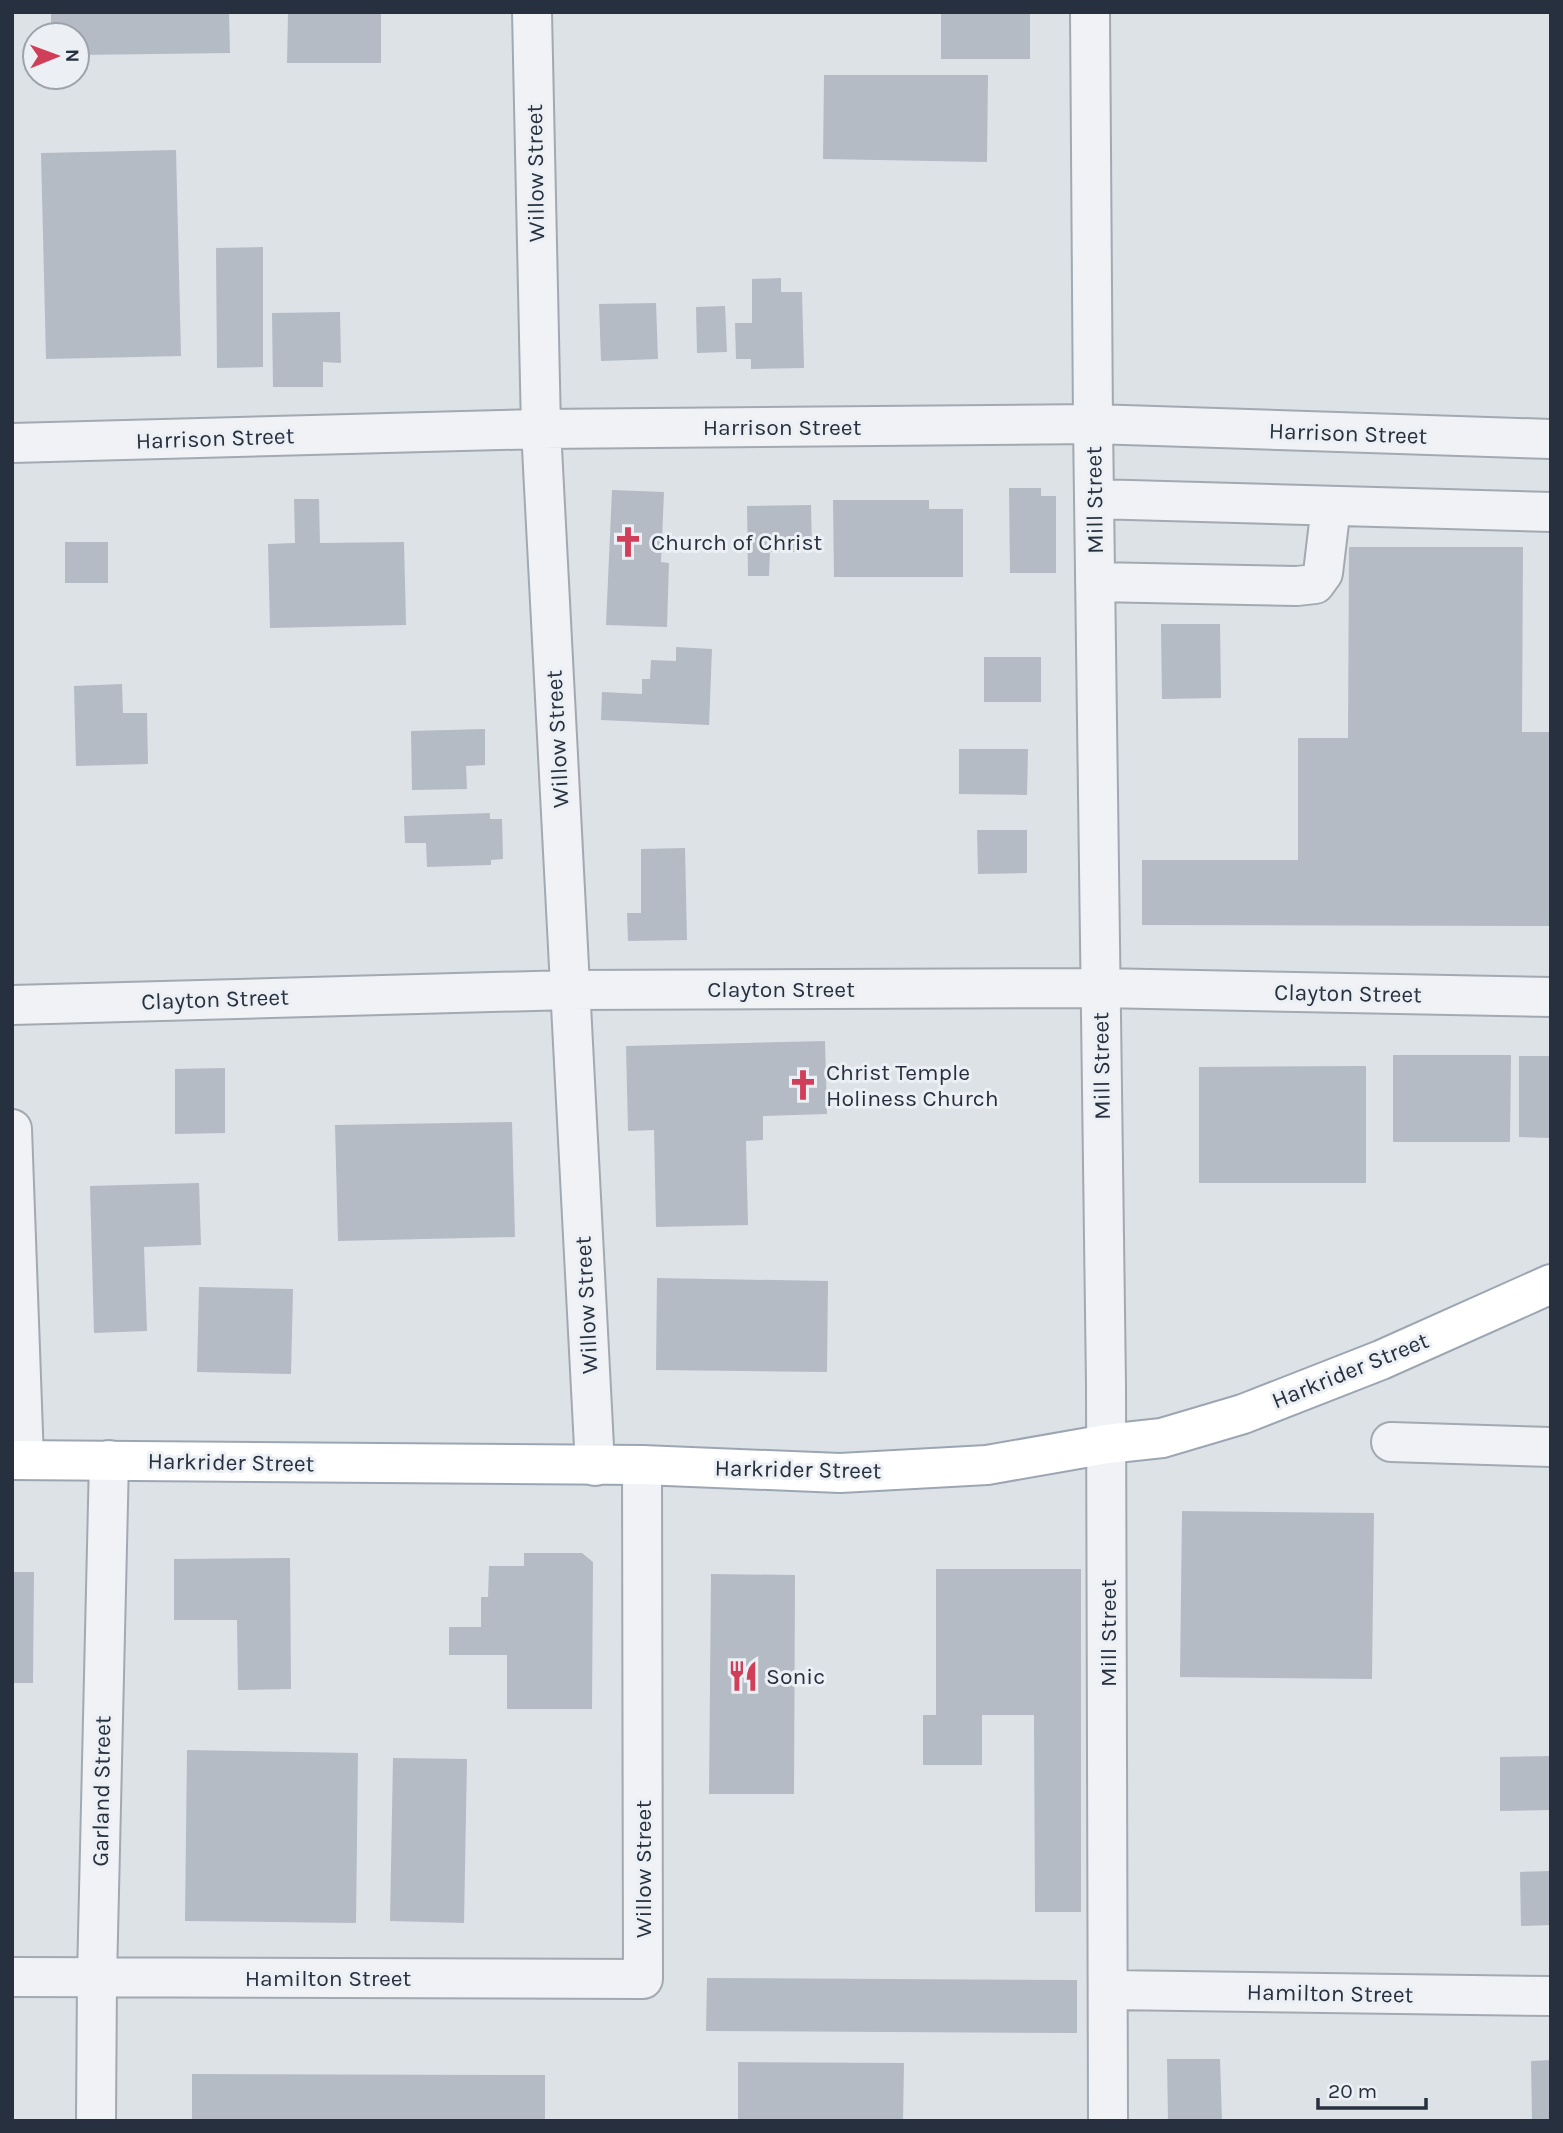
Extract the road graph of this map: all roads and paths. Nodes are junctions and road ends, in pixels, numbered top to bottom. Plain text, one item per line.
1 (531, 12) edge
2 (1090, 12) edge
3 (1093, 424) junction
4 (541, 429) junction
5 (1551, 439) edge
6 (12, 443) edge
7 (1094, 499) junction
8 (1331, 506) junction
9 (1551, 512) edge
10 (1095, 582) junction
11 (1100, 988) junction
12 (569, 990) junction
13 (1551, 998) edge
14 (12, 1005) edge
15 (12, 1129) edge
16 (15, 1262) edge
17 (1551, 1284) edge
18 (1391, 1442) dead end
19 (1107, 1444) junction
20 (1551, 1447) edge
21 (18, 1460) edge
22 (109, 1460) junction
23 (642, 1465) junction
24 (594, 1466) junction
25 (12, 1977) edge
26 (97, 1978) junction
27 (643, 1979) joint
28 (1109, 1990) junction
29 (1551, 1996) edge
30 (96, 2121) edge
31 (1108, 2121) edge

1 - 4 street, Willow Street
2 - 3 street, Mill Street
3 - 4 street, Harrison Street
3 - 5 street, Harrison Street
3 - 7 street, Mill Street
4 - 6 street, Harrison Street
4 - 12 street, Willow Street
7 - 8 street
7 - 10 street, Mill Street
8 - 9 street
8 - 10 street
10 - 11 street, Mill Street
11 - 12 street, Clayton Street
11 - 13 street, Clayton Street
11 - 19 street, Mill Street
12 - 14 street, Clayton Street
12 - 24 street, Willow Street
15 - 16 street
16 - 21 street
17 - 19 main road, Harkrider Street
18 - 20 street
19 - 23 main road, Harkrider Street
19 - 28 street, Mill Street
21 - 22 main road, Harkrider Street
22 - 24 main road, Harkrider Street
22 - 26 street, Garland Street
23 - 24 main road, Harkrider Street
23 - 27 street, Willow Street
25 - 26 street, Hamilton Street
26 - 27 street, Hamilton Street
26 - 30 street, Garland Street
28 - 29 street, Hamilton Street
28 - 31 street, Mill Street

